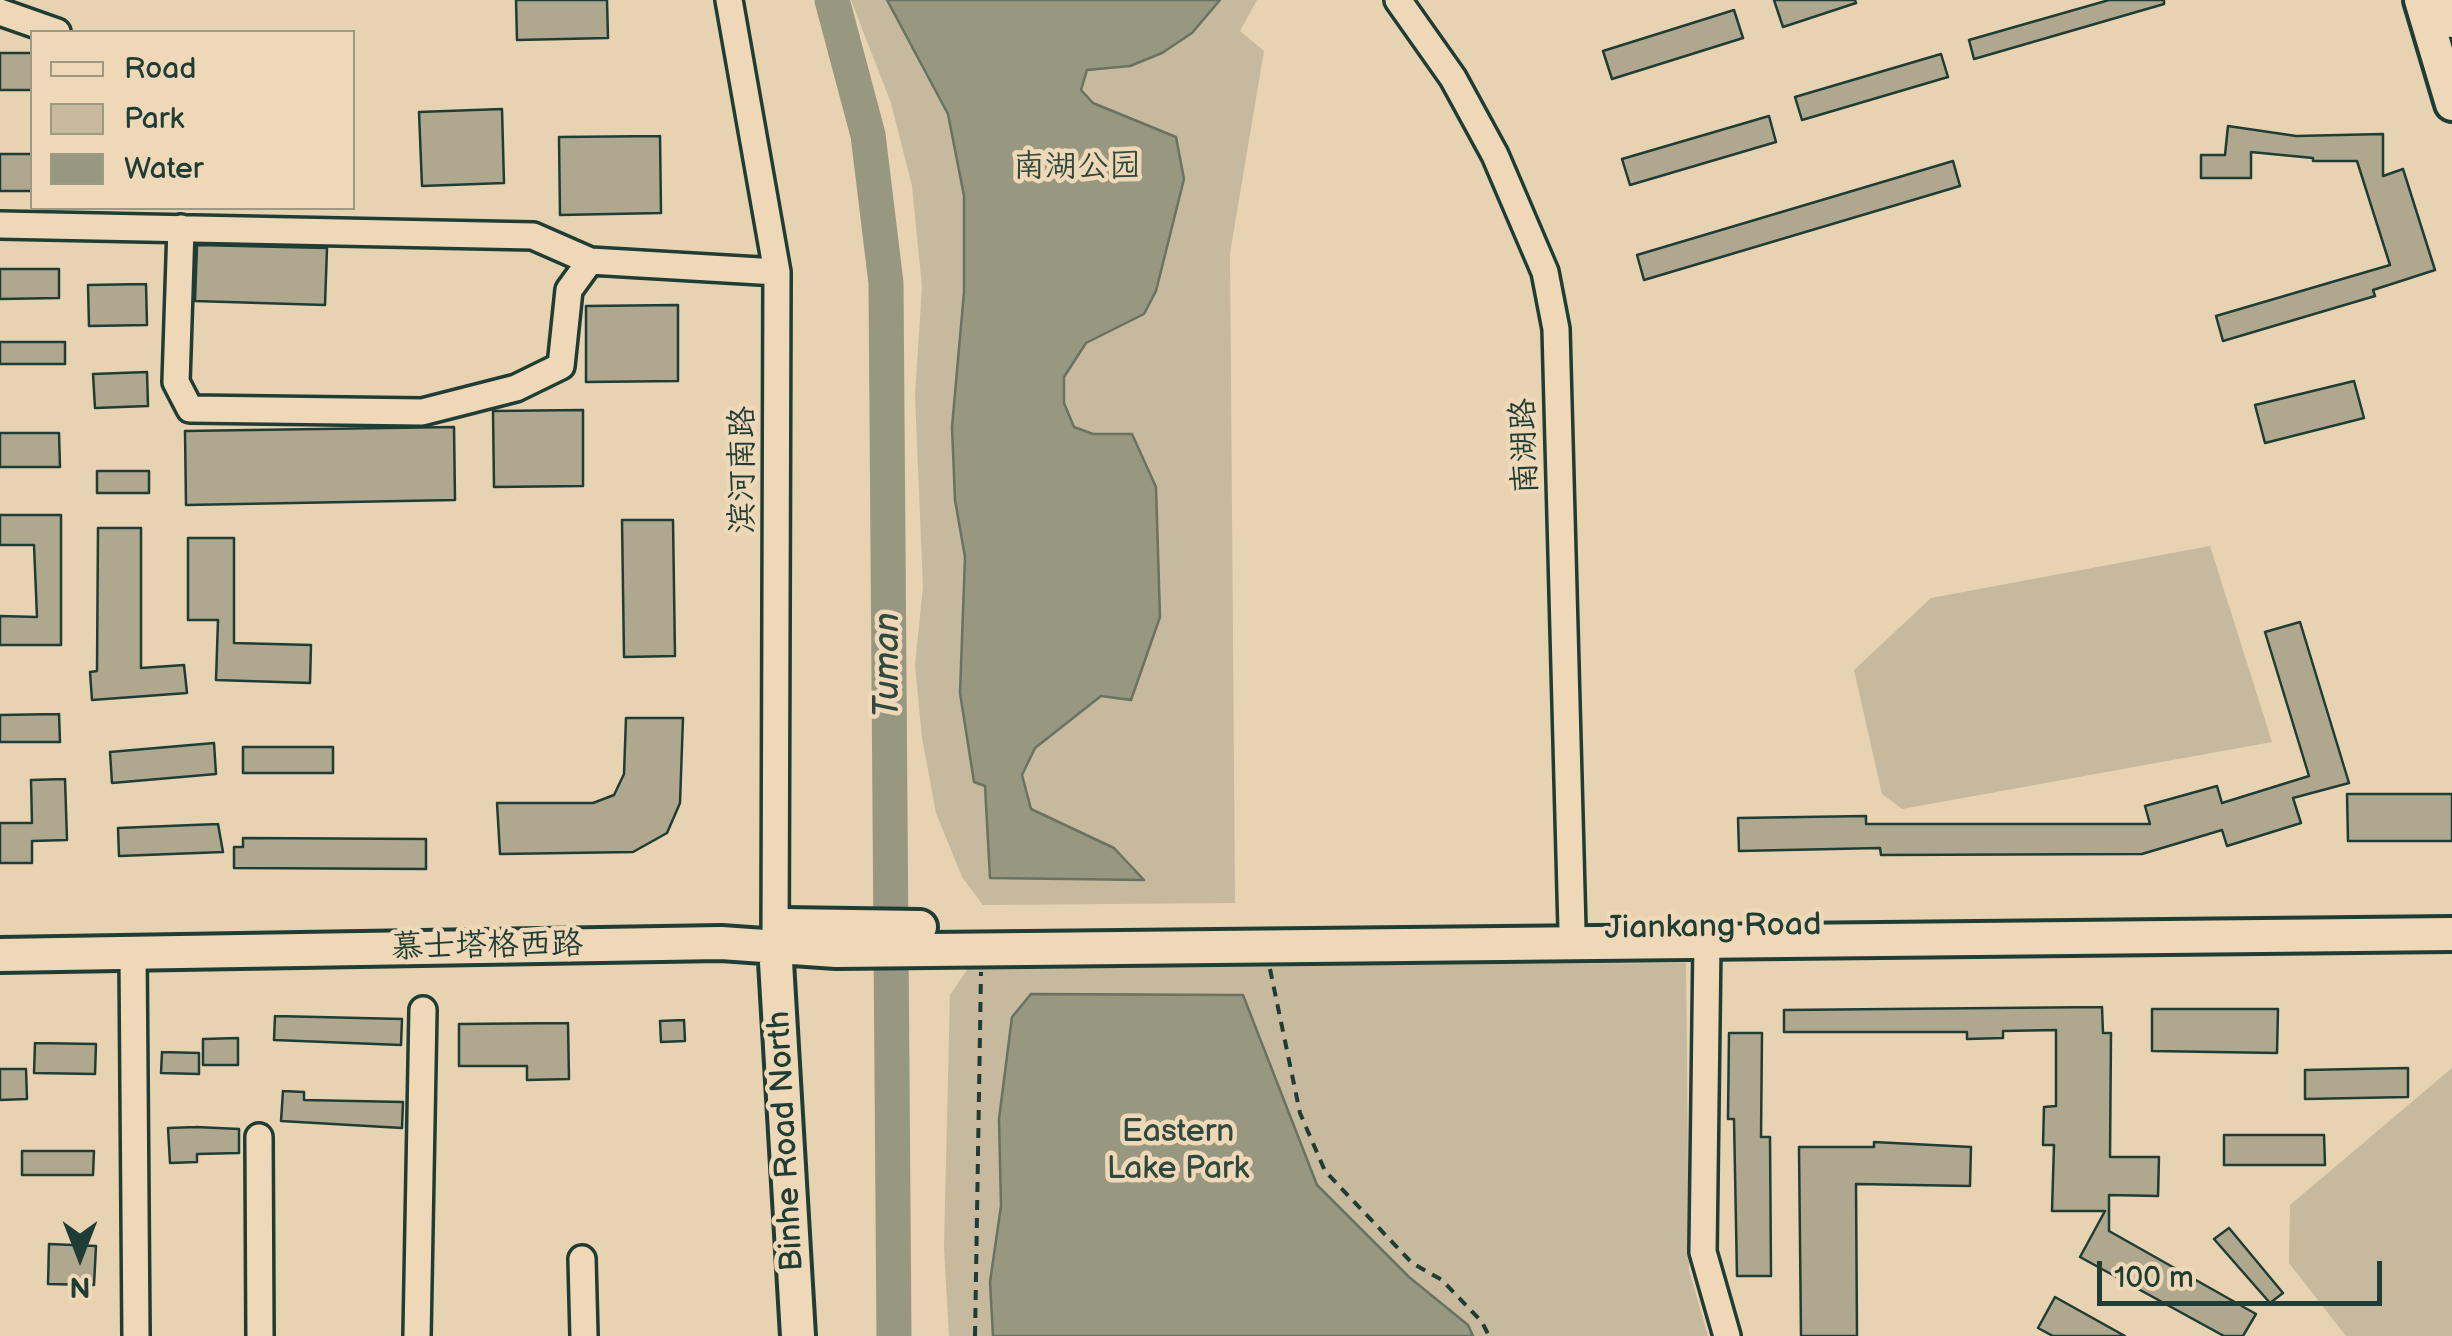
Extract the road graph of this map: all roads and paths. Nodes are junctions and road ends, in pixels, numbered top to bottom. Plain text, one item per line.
1 (729, 0) edge
2 (1398, 0) edge
3 (2420, 0) edge
4 (2446, 0) edge
5 (0, 12) edge
6 (2452, 21) edge
7 (51, 30) edge
8 (2452, 104) edge
9 (0, 224) edge
10 (181, 228) junction
11 (590, 262) junction
12 (777, 272) junction
13 (2452, 916) edge
14 (1572, 929) junction
15 (2452, 934) edge
16 (775, 935) junction
17 (0, 937) edge
18 (976, 940) junction
19 (1707, 943) junction
20 (1264, 946) junction
21 (132, 953) junction
22 (0, 954) edge
23 (423, 1010) dead end
24 (259, 1137) dead end
25 (582, 1259) dead end
26 (136, 1336) edge
27 (260, 1336) edge
28 (416, 1336) edge
29 (584, 1336) edge
30 (798, 1336) edge
31 (975, 1336) edge
32 (1489, 1336) edge
33 (1727, 1336) edge

1 - 12 street, 滨河南路
2 - 14 street, 南湖路
3 - 8 main road
4 - 6 main road
5 - 7 street
9 - 10 street
10 - 11 street
10 - 11 street
11 - 12 street
12 - 16 street, 滨河南路
13 - 14 main road, Jiankang Road
14 - 18 main road, Jiankang Road
15 - 19 main road, Jiankang Road
16 - 17 main road, 慕士塔格西路
16 - 18 main road, 慕士塔格西路
16 - 21 main road, 慕士塔格西路
16 - 30 main road, Binhe Road North
18 - 20 main road, Jiankang Road
18 - 31 path
19 - 20 main road, Jiankang Road
19 - 33 street
20 - 32 path
21 - 22 main road, 慕士塔格西路
21 - 26 street
23 - 28 street
24 - 27 street
25 - 29 street

